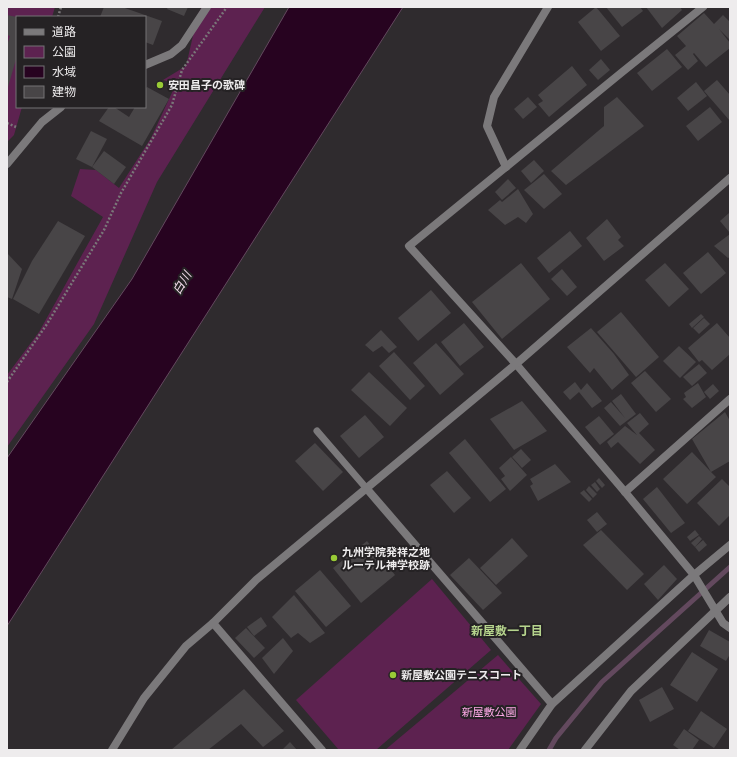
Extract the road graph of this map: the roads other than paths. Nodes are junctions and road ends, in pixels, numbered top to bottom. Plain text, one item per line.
1 (207, 7) edge
2 (548, 7) edge
3 (703, 7) edge
4 (146, 65) edge
5 (59, 108) edge
6 (7, 164) edge
7 (506, 167) junction
8 (730, 178) edge
9 (516, 364) junction
10 (730, 399) edge
11 (317, 431) dead end
12 (367, 488) junction
13 (625, 492) junction
14 (730, 545) edge
15 (696, 578) junction
16 (730, 597) edge
17 (715, 610) junction
18 (213, 623) junction
19 (730, 628) edge
20 (552, 704) junction
21 (112, 750) edge
22 (322, 750) edge
23 (520, 750) edge
24 (585, 750) edge

1 - 4 street
2 - 7 street
3 - 7 street
5 - 6 street
7 - 9 street
8 - 9 street
9 - 12 street
9 - 13 street
10 - 13 street
11 - 12 lane
12 - 18 street
12 - 20 street
13 - 15 street
14 - 15 street
15 - 17 street
15 - 20 street
16 - 17 street
17 - 19 street
17 - 24 street
18 - 21 street
18 - 22 street
20 - 23 street

